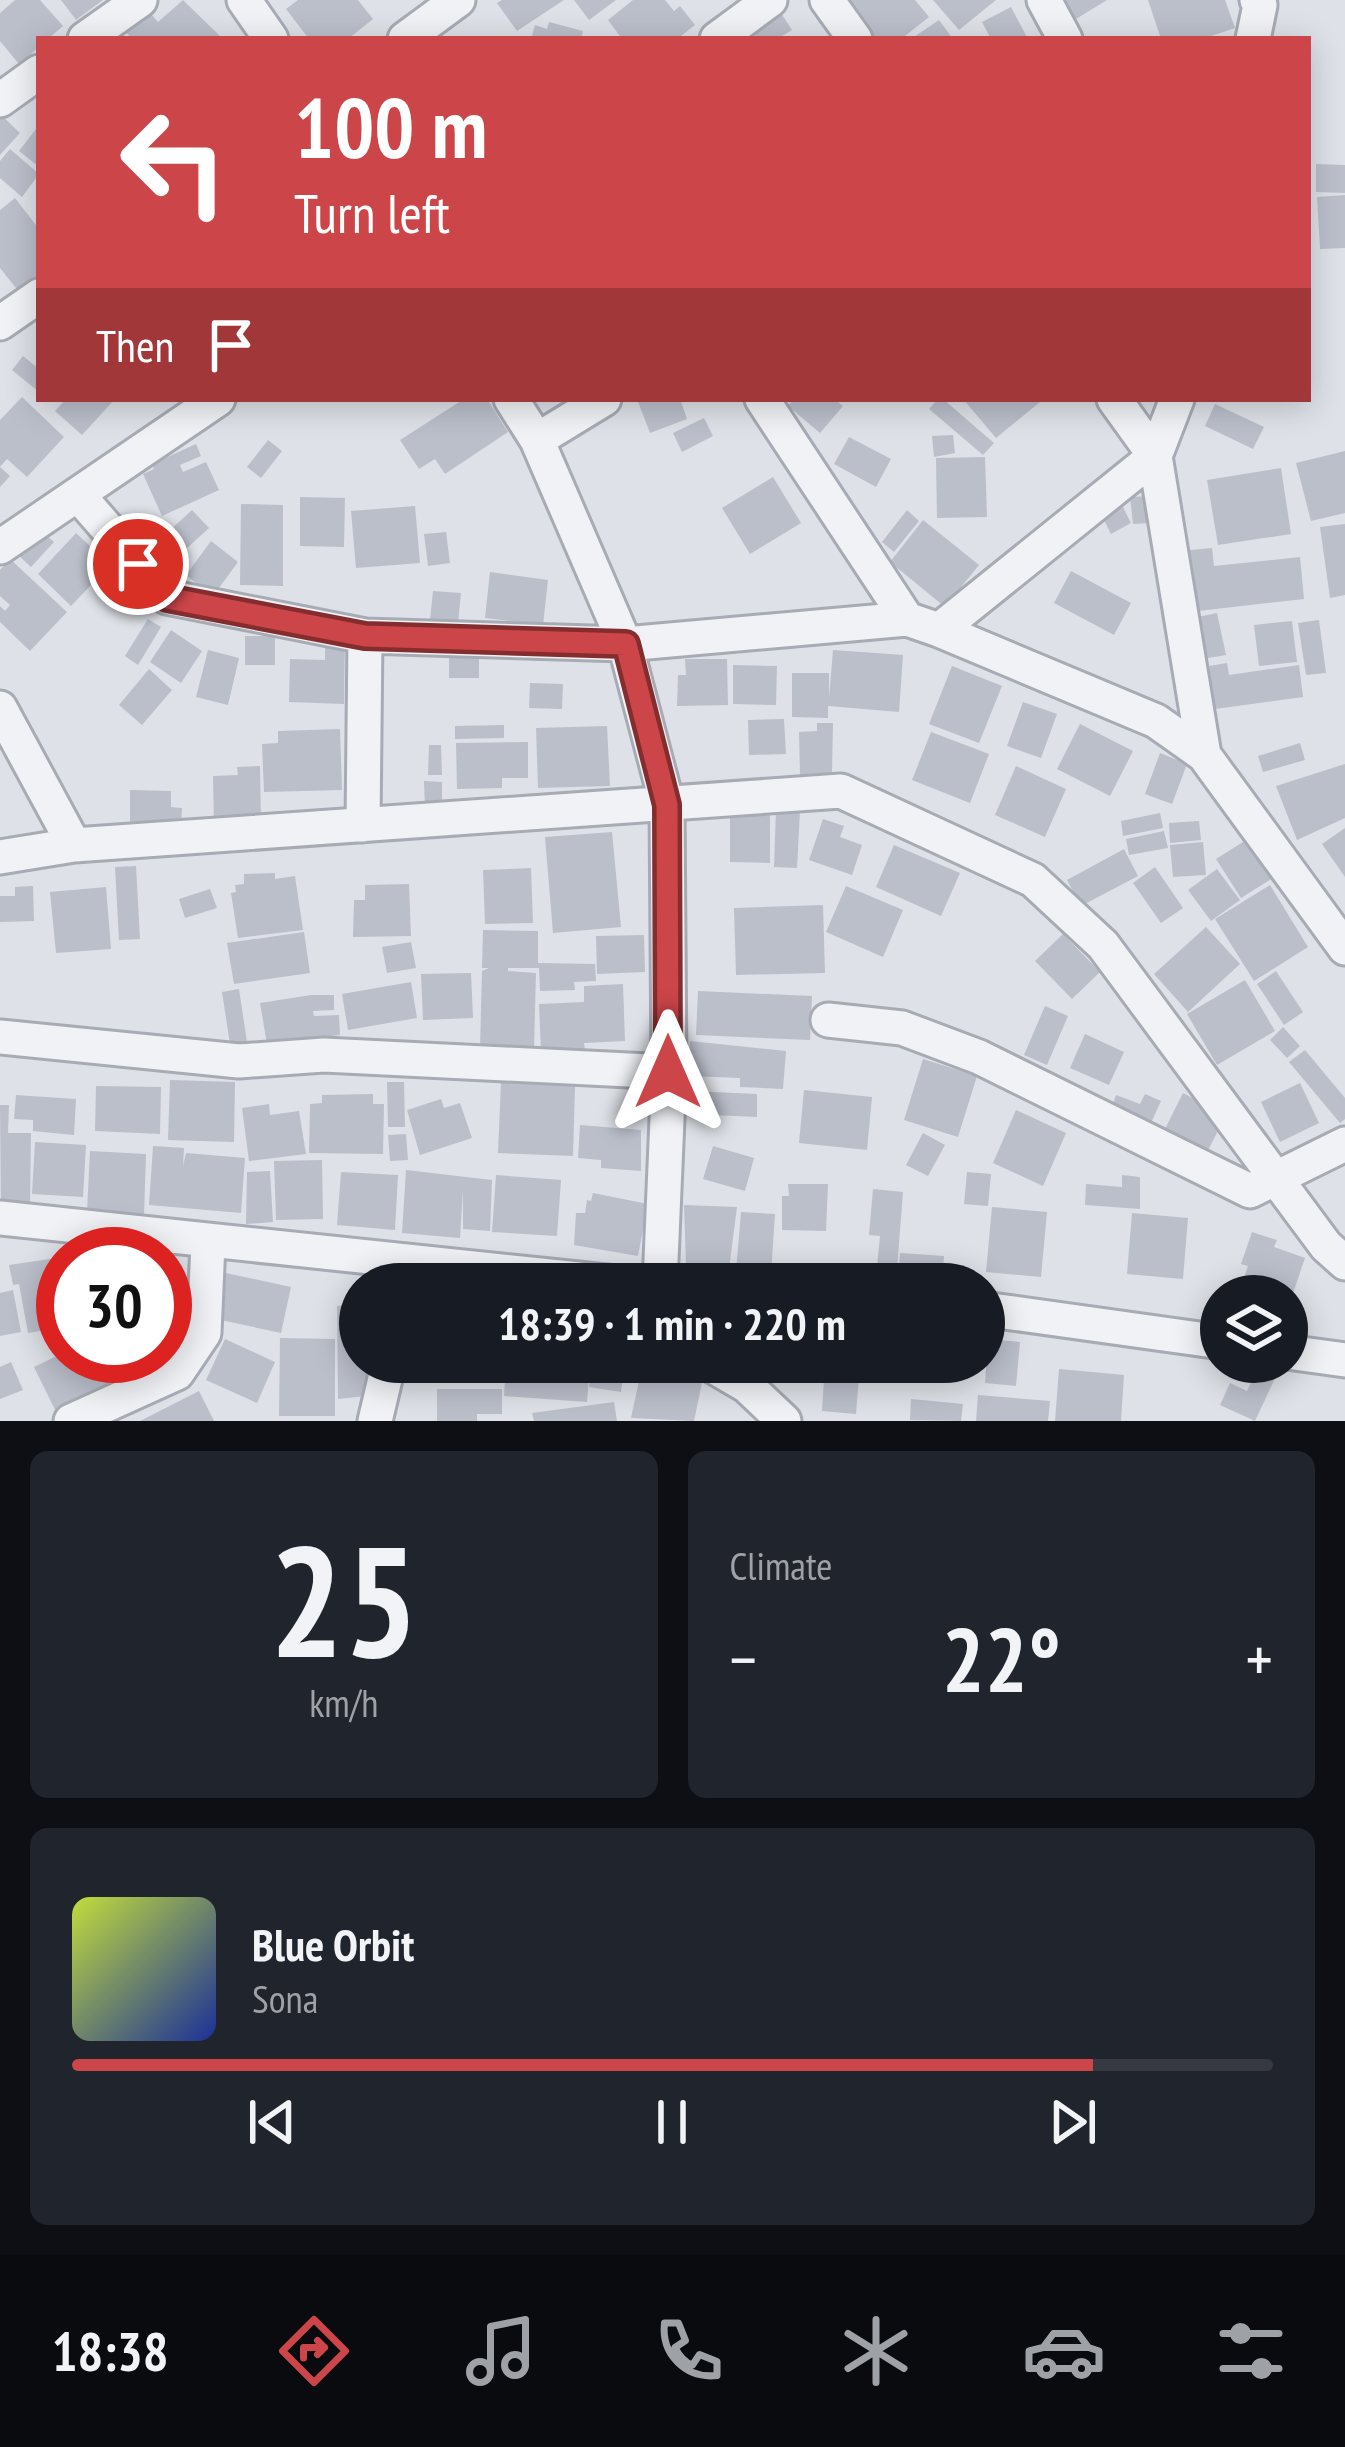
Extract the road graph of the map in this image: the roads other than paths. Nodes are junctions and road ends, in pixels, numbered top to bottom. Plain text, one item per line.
1 (140, 0) edge
2 (244, 0) edge
3 (458, 0) edge
4 (770, 0) edge
5 (827, 0) edge
6 (1044, 0) edge
7 (1257, 0) edge
8 (89, 36) edge
9 (269, 36) edge
10 (409, 36) edge
11 (721, 36) edge
12 (853, 36) edge
13 (1063, 36) edge
14 (1253, 36) edge
15 (36, 74) edge
16 (0, 100) edge
17 (36, 298) edge
18 (0, 323) edge
19 (214, 402) edge
20 (513, 402) edge
21 (599, 402) edge
22 (764, 402) edge
23 (1116, 402) edge
24 (1176, 402) edge
25 (537, 440) junction
26 (1155, 456) junction
27 (79, 496) junction
28 (0, 547) edge
29 (923, 625) junction
30 (365, 636) junction
31 (626, 644) junction
32 (0, 708) edge
33 (1204, 755) junction
34 (667, 805) junction
35 (363, 825) junction
36 (74, 845) junction
37 (0, 857) edge
38 (1345, 949) edge
39 (828, 1020) dead end
40 (0, 1037) edge
41 (668, 1072) junction
42 (1345, 1144) edge
43 (1277, 1178) junction
44 (0, 1218) edge
45 (208, 1243) junction
46 (339, 1263) edge
47 (661, 1263) edge
48 (1345, 1263) edge
49 (1005, 1312) edge
50 (1200, 1339) edge
51 (1308, 1355) edge
52 (1345, 1360) edge
53 (384, 1383) edge
54 (742, 1383) edge
55 (71, 1421) edge
56 (375, 1421) edge
57 (784, 1421) edge

1 - 8 street
2 - 9 street
3 - 10 street
4 - 11 street
5 - 12 street
6 - 13 street
7 - 14 street
15 - 16 street
17 - 18 street
19 - 27 street
20 - 25 street
21 - 25 street
22 - 29 street
23 - 26 street
24 - 26 street
25 - 31 street
26 - 29 street
26 - 33 street
27 - 28 street
27 - 30 street
29 - 31 street
29 - 33 street
30 - 31 street
30 - 35 street
31 - 34 street
32 - 36 street
33 - 38 street
34 - 35 street
34 - 41 street
34 - 43 street
35 - 36 street
36 - 37 street
39 - 43 street
40 - 41 street
41 - 47 street
42 - 43 street
43 - 48 street
44 - 45 street
45 - 46 street
45 - 55 street
49 - 50 street
51 - 52 street
53 - 56 street
54 - 57 street

